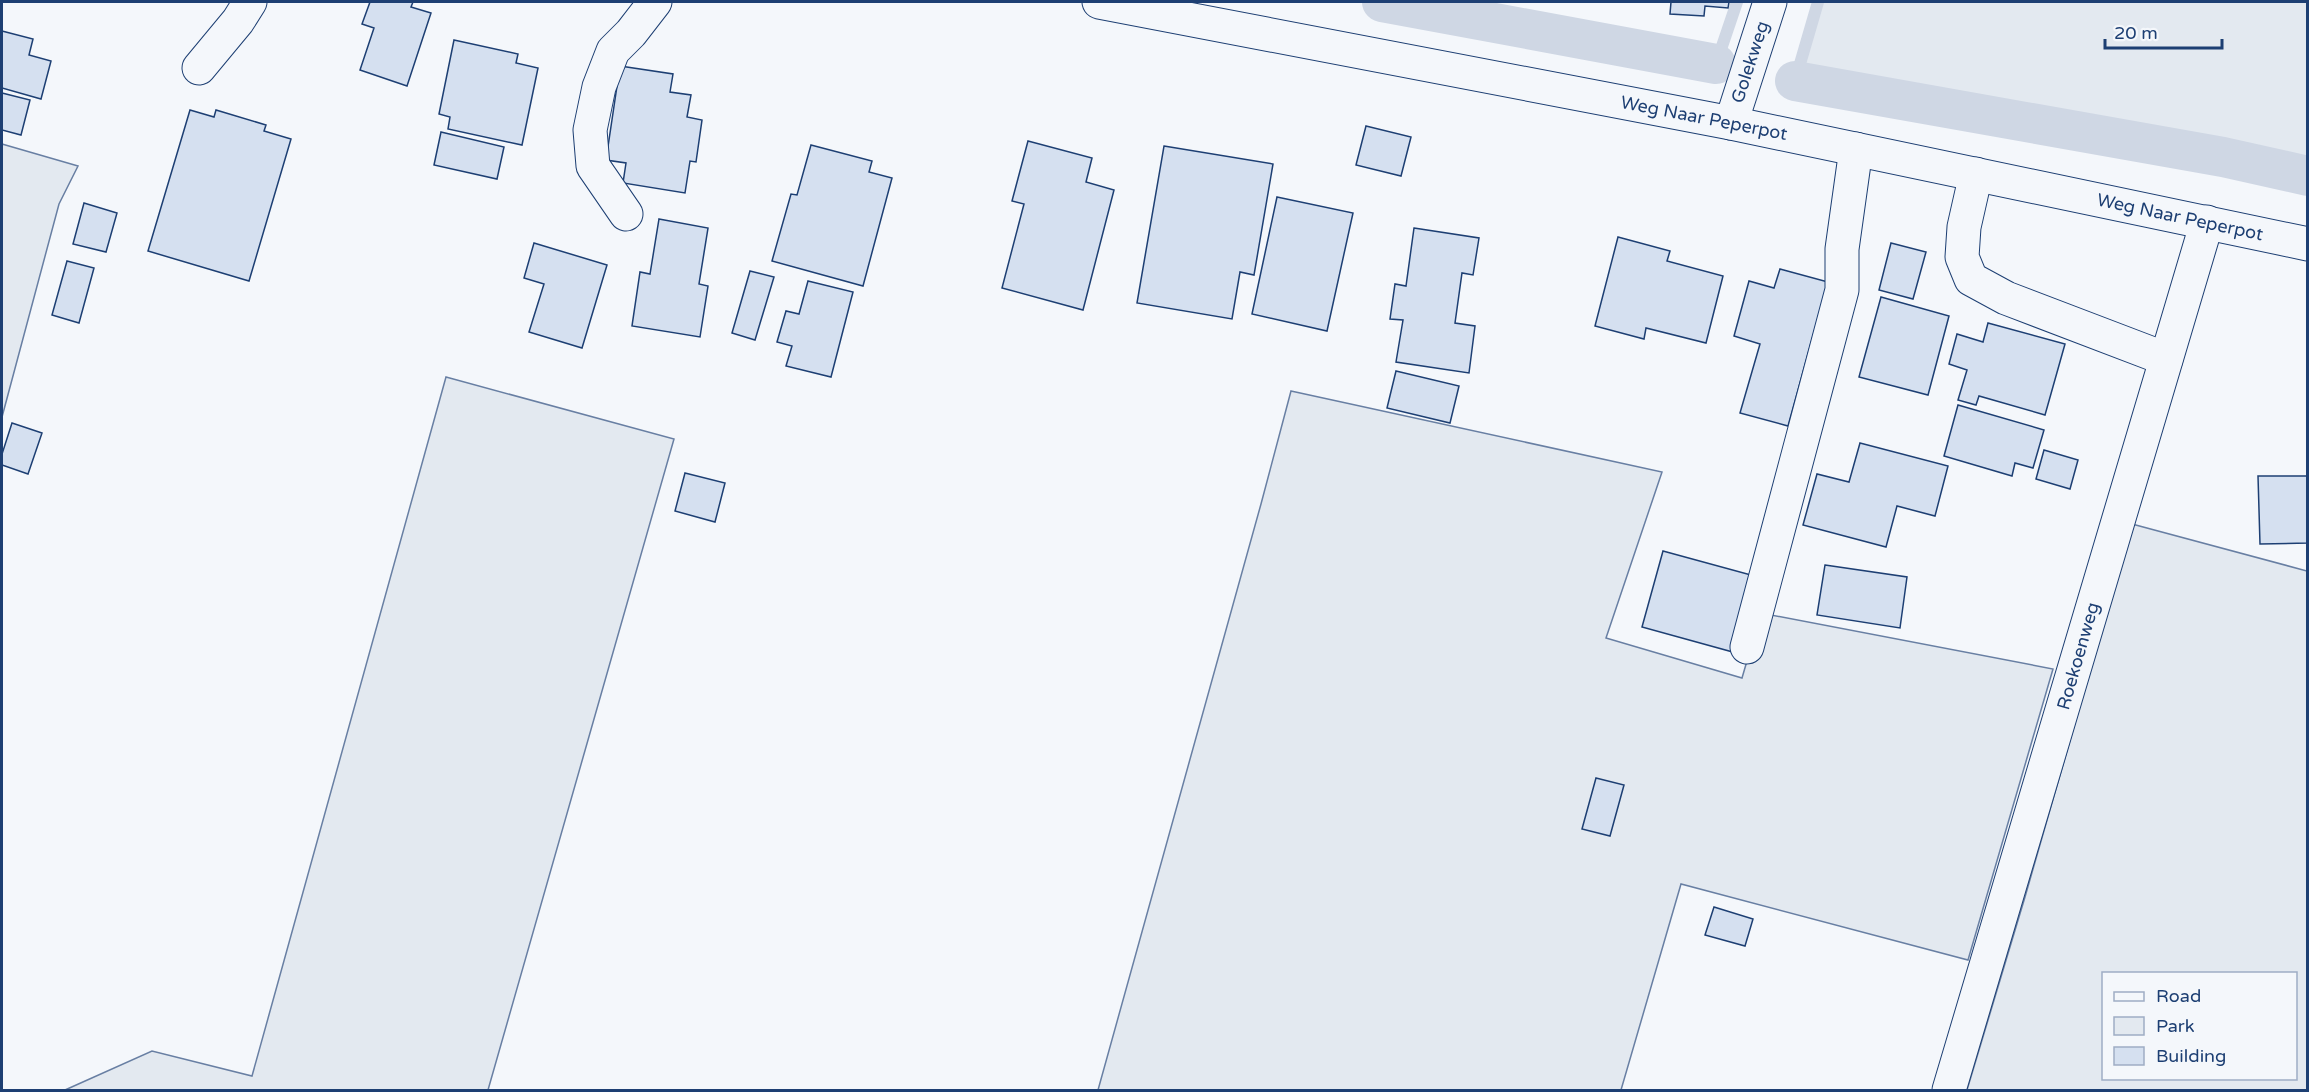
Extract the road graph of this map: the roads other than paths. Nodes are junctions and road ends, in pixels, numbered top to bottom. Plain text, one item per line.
1 (250, 2) edge
2 (655, 2) edge
3 (1099, 2) edge
4 (1770, 2) edge
5 (199, 68) dead end
6 (1731, 123) junction
7 (1856, 148) junction
8 (1976, 174) junction
9 (626, 214) dead end
10 (2207, 222) junction
11 (2307, 244) edge
12 (2166, 359) junction
13 (1747, 647) dead end
14 (1949, 1090) edge

1 - 5 street
2 - 9 street
3 - 6 street, Weg Naar Peperpot
4 - 6 street, Golekweg
6 - 7 street, Weg Naar Peperpot
7 - 8 street, Weg Naar Peperpot
7 - 13 street
8 - 10 street, Weg Naar Peperpot
8 - 12 street
10 - 11 street, Weg Naar Peperpot
10 - 12 street, Roekoenweg
12 - 14 street, Roekoenweg

